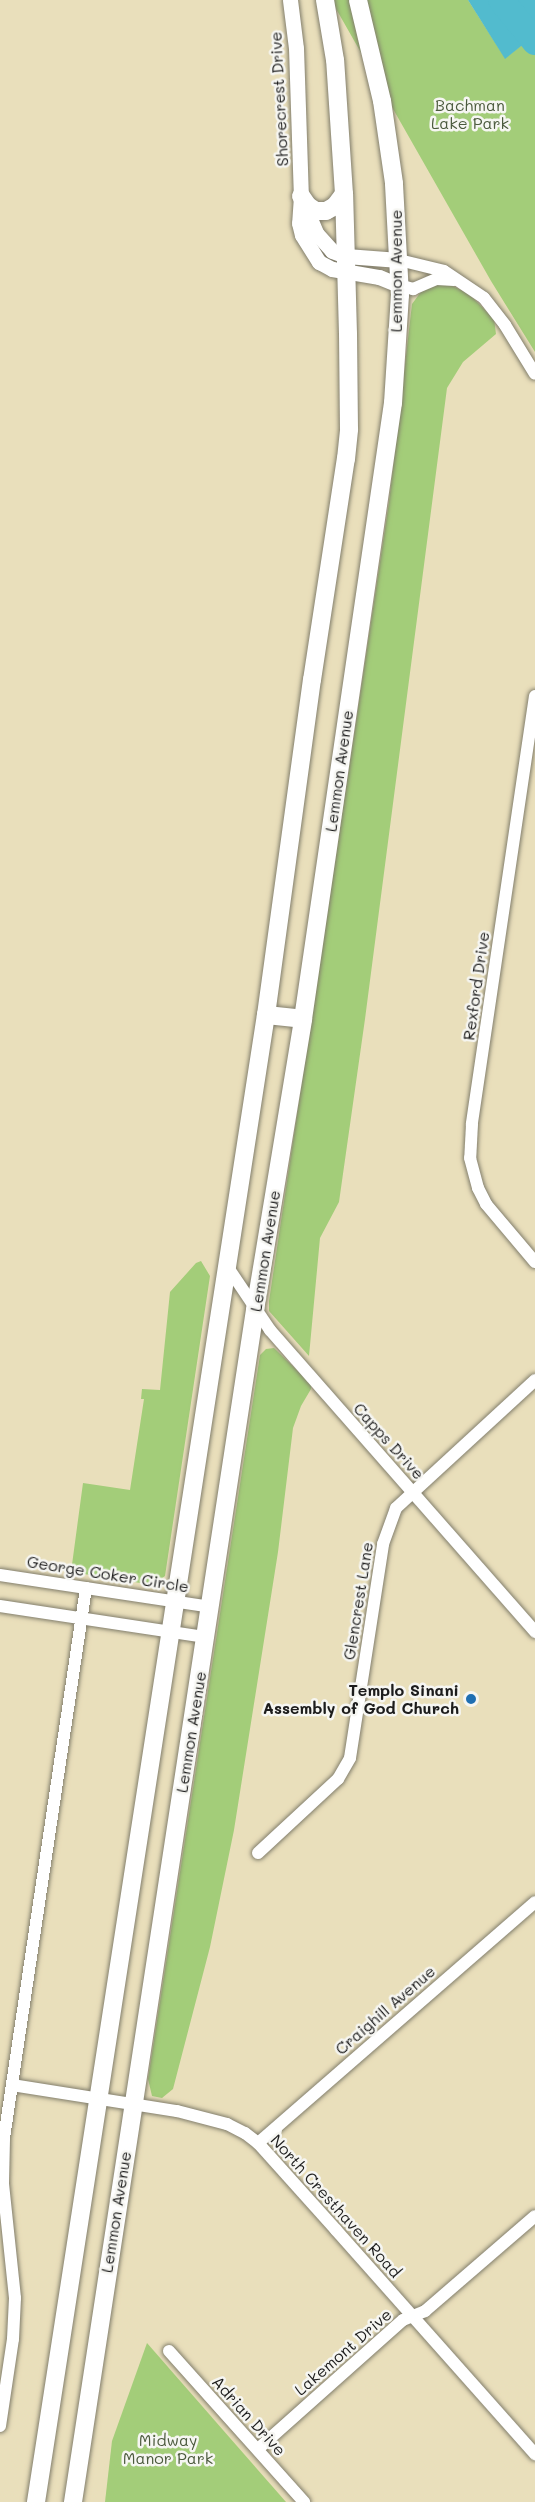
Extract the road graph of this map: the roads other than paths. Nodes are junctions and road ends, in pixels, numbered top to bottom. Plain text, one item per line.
1 (290, 0) edge
2 (325, 0) edge
3 (358, 0) edge
4 (344, 194) junction
5 (301, 196) junction
6 (399, 260) junction
7 (346, 265) junction
8 (459, 280) junction
9 (399, 285) junction
10 (535, 374) edge
11 (535, 696) edge
12 (266, 1015) junction
13 (303, 1019) junction
14 (535, 1262) edge
15 (226, 1266) junction
16 (255, 1310) junction
17 (535, 1380) edge
18 (412, 1492) junction
19 (0, 1575) edge
20 (86, 1588) junction
21 (176, 1601) junction
22 (0, 1606) edge
23 (211, 1606) junction
24 (82, 1617) junction
25 (172, 1632) junction
26 (535, 1632) edge
27 (206, 1637) junction
28 (258, 1853) dead end
29 (535, 1902) edge
30 (12, 2085) junction
31 (98, 2100) junction
32 (132, 2105) junction
33 (258, 2143) junction
34 (535, 2216) edge
35 (413, 2316) junction
36 (169, 2352) dead end
37 (0, 2426) edge
38 (258, 2449) junction
39 (535, 2454) edge
40 (36, 2502) edge
41 (72, 2502) edge
42 (304, 2502) edge

1 - 5 street, Shorecrest Drive
2 - 4 main road, Lemmon Avenue
3 - 6 main road, Lemmon Avenue
4 - 5 main road
4 - 7 main road, Lemmon Avenue
5 - 7 street, Shorecrest Drive
6 - 7 street, Shorecrest Drive
6 - 8 street, Shorecrest Drive
6 - 9 main road, Lemmon Avenue
7 - 9 street, Shorecrest Drive
7 - 12 main road, Lemmon Avenue
8 - 9 street, Shorecrest Drive
8 - 10 street, Shorecrest Drive
9 - 13 main road, Lemmon Avenue
11 - 14 street, Rexford Drive
12 - 13 main road
12 - 15 main road, Lemmon Avenue
13 - 16 main road, Lemmon Avenue
15 - 16 street, Capps Drive
15 - 21 main road, Lemmon Avenue
16 - 18 street, Capps Drive
16 - 23 main road, Lemmon Avenue
17 - 18 street, Glencrest Lane
18 - 26 street, Capps Drive
18 - 28 street, Glencrest Lane
19 - 20 street, George Coker Circle
20 - 21 street, George Coker Circle
20 - 24 street
21 - 23 street, George Coker Circle
21 - 25 main road, Lemmon Avenue
22 - 24 street
23 - 27 main road, Lemmon Avenue
24 - 25 street
24 - 30 street
25 - 27 street
25 - 31 main road, Lemmon Avenue
27 - 32 main road, Lemmon Avenue
29 - 33 street, Craighill Avenue
30 - 31 street, North Cresthaven Road
30 - 37 street
31 - 32 street, North Cresthaven Road
31 - 40 main road, Lemmon Avenue
32 - 33 street, North Cresthaven Road
32 - 41 main road, Lemmon Avenue
33 - 35 street, North Cresthaven Road
34 - 35 street, Lakemont Drive
35 - 38 street, Lakemont Drive
35 - 39 street, North Cresthaven Road
36 - 38 street, Adrian Drive
38 - 42 street, Adrian Drive

